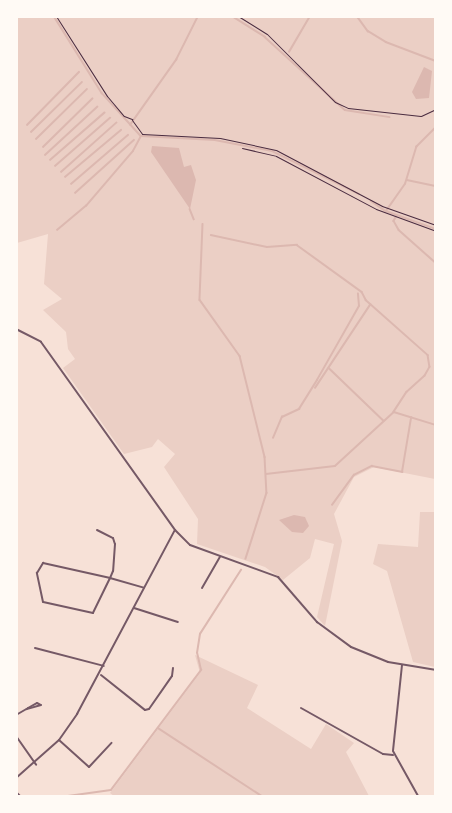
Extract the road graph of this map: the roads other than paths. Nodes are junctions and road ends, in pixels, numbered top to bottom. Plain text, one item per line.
1 (16, 329) edge
2 (97, 530) dead end
3 (175, 530) junction
4 (220, 557) junction
5 (110, 578) junction
6 (144, 588) junction
7 (202, 588) dead end
8 (134, 608) junction
9 (178, 622) dead end
10 (34, 648) dead end
11 (402, 665) junction
12 (104, 666) junction
13 (172, 668) dead end
14 (435, 670) edge
15 (100, 674) junction
16 (301, 708) dead end
17 (27, 709) dead end
18 (16, 715) edge
19 (16, 736) edge
20 (59, 740) junction
21 (111, 743) dead end
22 (393, 755) junction
23 (36, 765) junction
24 (16, 778) edge
25 (16, 792) edge
26 (20, 796) edge
27 (418, 796) edge

1 - 3 street
2 - 5 street
3 - 4 street
3 - 6 street
4 - 7 street
4 - 11 street
5 - 5 street
5 - 6 street
6 - 8 street
8 - 9 street
8 - 12 street
10 - 12 street
11 - 14 street
11 - 22 street
12 - 15 street
13 - 15 street
15 - 20 street
16 - 22 street
17 - 18 street
19 - 23 street
20 - 21 street
20 - 23 street
22 - 27 street
23 - 24 street
25 - 26 street

